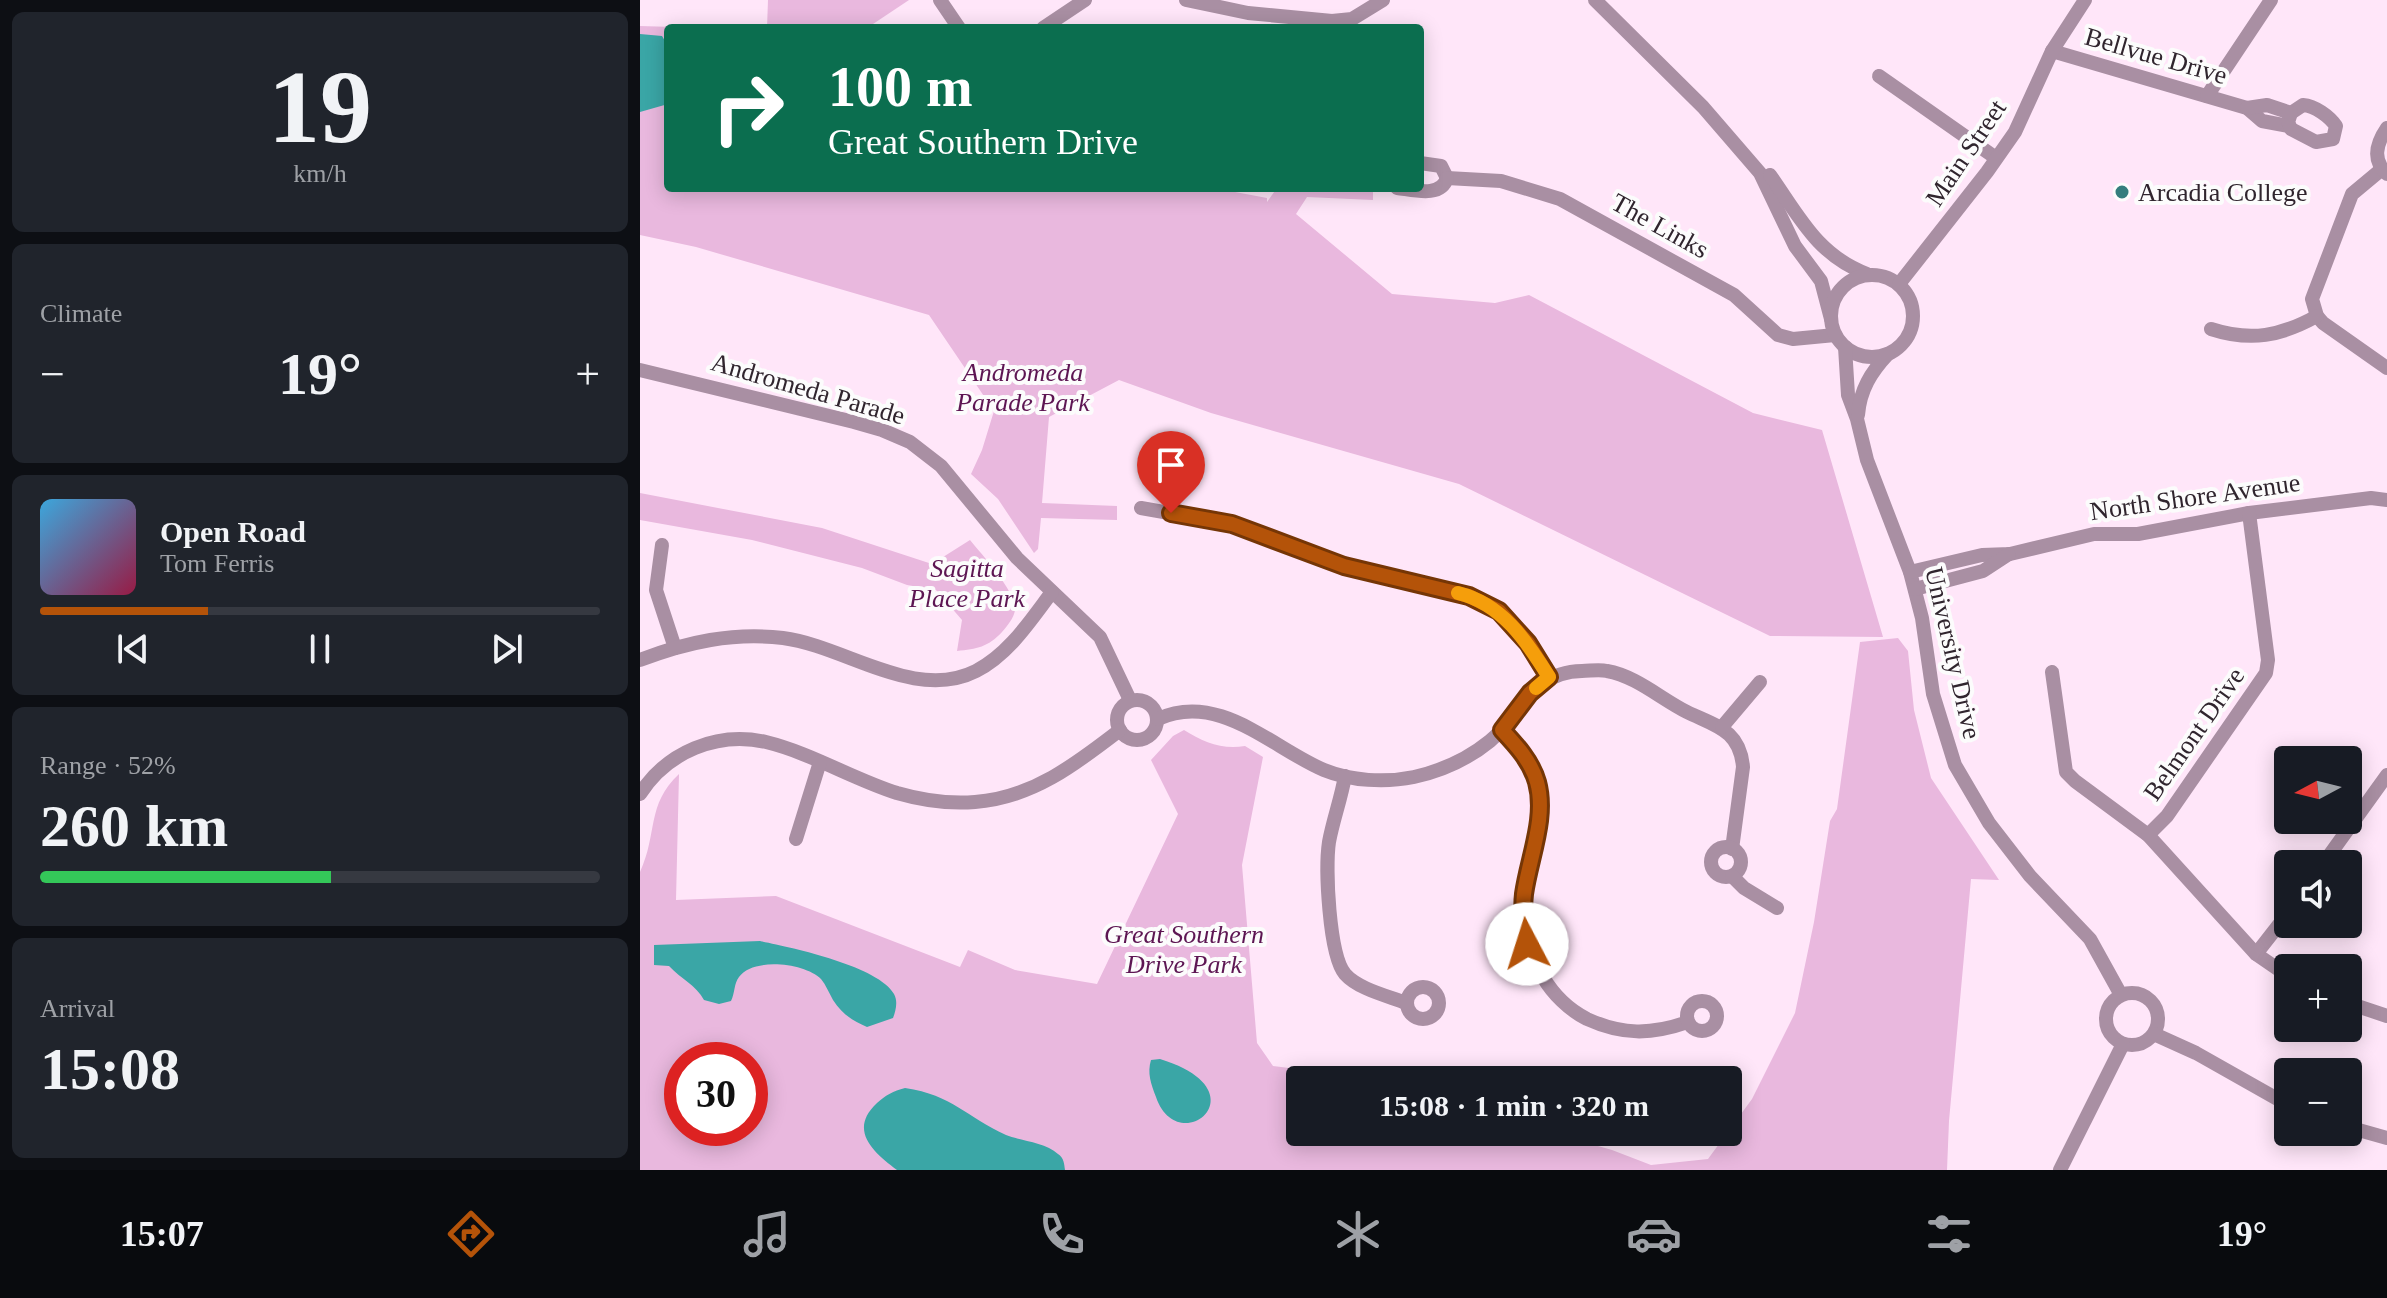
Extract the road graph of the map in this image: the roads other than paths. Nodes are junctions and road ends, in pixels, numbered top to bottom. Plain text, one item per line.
1 (940, 0) edge
2 (1085, 0) edge
3 (1186, 0) edge
4 (1383, 0) edge
5 (1595, 0) edge
6 (1605, 0) edge
7 (2085, 0) edge
8 (2271, 0) edge
9 (1247, 20) edge
10 (956, 24) edge
11 (1049, 24) edge
12 (2052, 51) junction
13 (1879, 76) dead end
14 (2207, 96) junction
15 (2290, 119) dead end
16 (2387, 128) edge
17 (1996, 158) junction
18 (1424, 164) edge
19 (2384, 172) edge
20 (1447, 178) junction
21 (1424, 189) edge
22 (1867, 274) junction
23 (1899, 284) junction
24 (2317, 316) junction
25 (1831, 319) junction
26 (2211, 329) dead end
27 (1835, 335) junction
28 (1845, 347) junction
29 (1888, 354) junction
30 (2387, 368) edge
31 (640, 370) edge
32 (1857, 419) junction
33 (2387, 500) edge
34 (1141, 508) dead end
35 (2249, 513) junction
36 (662, 545) dead end
37 (2010, 554) junction
38 (1910, 572) junction
39 (1915, 589) junction
40 (1052, 592) junction
41 (675, 648) junction
42 (640, 660) edge
43 (2052, 672) dead end
44 (1549, 677) junction
45 (1760, 682) dead end
46 (1130, 700) junction
47 (1158, 719) junction
48 (1722, 727) junction
49 (1120, 730) junction
50 (1502, 730) junction
51 (820, 762) junction
52 (2387, 775) edge
53 (1345, 776) junction
54 (640, 794) edge
55 (2148, 835) junction
56 (796, 839) dead end
57 (1732, 849) junction
58 (2333, 850) edge
59 (1732, 876) junction
60 (1777, 908) dead end
61 (2274, 931) edge
62 (2256, 954) junction
63 (2274, 966) edge
64 (2121, 995) junction
65 (1406, 1003) dead end
66 (2362, 1008) edge
67 (2387, 1016) edge
68 (1688, 1022) dead end
69 (2154, 1034) junction
70 (2123, 1044) junction
71 (2274, 1097) edge
72 (2362, 1131) edge
73 (2387, 1138) edge
74 (2060, 1170) edge

1 - 10 street
2 - 11 street
3 - 9 street
4 - 9 street
5 - 25 street
6 - 22 street
7 - 12 street, Main Street
8 - 14 street
12 - 14 street, Bellvue Drive
12 - 17 street, Main Street
13 - 17 street
14 - 15 street, Bellvue Drive
16 - 19 street
17 - 23 street, Main Street
18 - 20 street, The Links
19 - 24 street
20 - 21 street, The Links
20 - 27 street, The Links
22 - 23 street
22 - 25 street
23 - 29 street
24 - 26 street
24 - 30 street
25 - 27 street
27 - 28 street
28 - 29 street
28 - 32 street, University Drive
29 - 32 street, University Drive
31 - 40 street, Andromeda Parade
32 - 38 street, University Drive
33 - 35 street, North Shore Avenue
34 - 44 street
35 - 37 street, North Shore Avenue
35 - 55 street, Belmont Drive
36 - 41 street
37 - 38 street, North Shore Avenue
37 - 39 street, North Shore Avenue
38 - 39 street, University Drive
39 - 64 street, University Drive
40 - 41 street
40 - 46 street, Andromeda Parade
41 - 42 street
43 - 55 street
44 - 48 street
44 - 50 street
45 - 48 street
46 - 47 street
46 - 49 street
47 - 49 street
47 - 53 street
48 - 57 street
49 - 51 street
50 - 53 street
50 - 68 street
51 - 54 street
51 - 56 street
52 - 58 street
53 - 65 street
55 - 62 street
57 - 59 street
57 - 59 street
59 - 60 street
61 - 62 street
62 - 63 street
64 - 69 street
64 - 70 street
66 - 67 street
69 - 70 street
69 - 71 street
70 - 74 street
72 - 73 street

